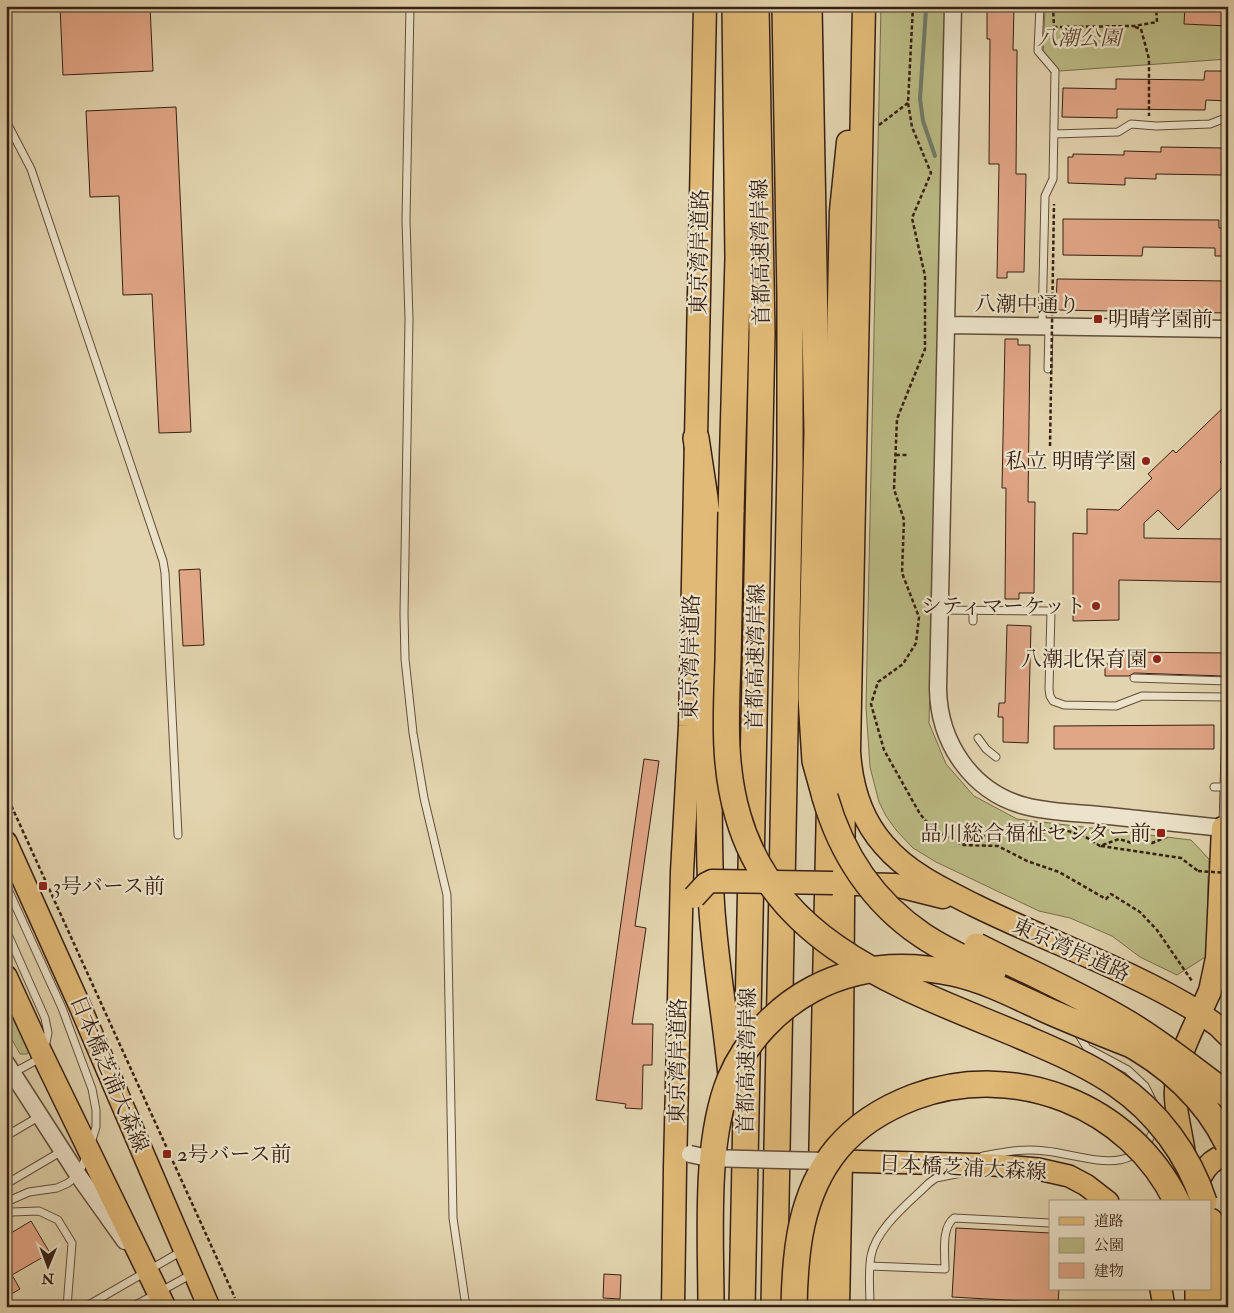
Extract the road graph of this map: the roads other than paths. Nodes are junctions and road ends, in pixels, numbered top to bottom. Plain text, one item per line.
1 (410, 6) edge
2 (705, 6) edge
3 (717, 6) edge
4 (735, 6) edge
5 (756, 6) edge
6 (785, 6) edge
7 (809, 6) edge
8 (953, 6) edge
9 (1040, 6) edge
10 (863, 17) edge
11 (1228, 117) edge
12 (6, 121) edge
13 (1054, 134) junction
14 (946, 325) junction
15 (1045, 326) junction
16 (1228, 329) edge
17 (736, 333) junction
18 (1048, 369) dead end
19 (696, 438) junction
20 (940, 610) junction
21 (973, 610) junction
22 (973, 621) dead end
23 (1134, 678) dead end
24 (1227, 681) edge
25 (1226, 698) junction
26 (978, 738) dead end
27 (849, 752) junction
28 (996, 757) dead end
29 (1214, 787) dead end
30 (1225, 787) junction
31 (825, 797) junction
32 (1225, 828) edge
33 (178, 835) dead end
34 (6, 842) edge
35 (838, 883) junction
36 (6, 885) edge
37 (998, 917) junction
38 (6, 930) edge
39 (6, 976) edge
40 (1200, 1012) junction
41 (1071, 1021) junction
42 (1228, 1036) edge
43 (1134, 1046) junction
44 (42, 1054) junction
45 (10, 1068) edge
46 (677, 1080) junction
47 (1228, 1095) edge
48 (40, 1116) junction
49 (676, 1135) junction
50 (6, 1136) edge
51 (1228, 1144) edge
52 (62, 1151) junction
53 (89, 1151) junction
54 (1228, 1155) edge
55 (833, 1161) junction
56 (940, 1164) junction
57 (994, 1165) junction
58 (78, 1175) junction
59 (6, 1184) edge
60 (1105, 1200) edge
61 (1176, 1200) edge
62 (1192, 1200) edge
63 (1193, 1200) edge
64 (1203, 1200) edge
65 (6, 1202) edge
66 (6, 1216) edge
67 (1049, 1223) edge
68 (1212, 1232) edge
69 (743, 1247) junction
70 (184, 1250) junction
71 (870, 1266) junction
72 (147, 1271) junction
73 (194, 1273) junction
74 (1161, 1290) edge
75 (1177, 1290) edge
76 (1198, 1290) edge
77 (161, 1300) edge
78 (67, 1307) edge
79 (85, 1307) edge
80 (132, 1307) edge
81 (209, 1307) edge
82 (466, 1307) edge
83 (674, 1307) edge
84 (711, 1307) edge
85 (742, 1307) edge
86 (774, 1307) edge
87 (794, 1307) edge
88 (817, 1307) edge
89 (838, 1307) edge
90 (870, 1307) edge
91 (1164, 1307) edge
92 (1174, 1307) edge
93 (1198, 1307) edge
94 (1217, 1307) edge

1 - 82 lane
2 - 19 highway, 東京湾岸道路
3 - 17 highway
4 - 17 highway
5 - 69 highway, 首都高速湾岸線
6 - 86 highway, 首都高速湾岸線
7 - 31 highway
8 - 14 street
9 - 13 lane
10 - 27 highway, 東京湾岸道路
10 - 88 highway, 東京湾岸道路
11 - 13 lane
12 - 33 lane
13 - 15 lane
14 - 15 street, 八潮中通り
14 - 20 street
15 - 16 street, 八潮中通り
15 - 18 lane
17 - 64 highway, bridge
19 - 46 highway, 東京湾岸道路
19 - 69 highway
20 - 21 lane
20 - 32 street
21 - 22 lane
21 - 25 lane
23 - 24 lane
24 - 25 lane
25 - 30 lane
26 - 28 lane
27 - 35 highway
27 - 37 highway, 東京湾岸道路
29 - 30 lane
30 - 32 lane
31 - 43 highway, bridge
31 - 47 highway, bridge
32 - 40 highway
34 - 70 main road, 日本橋芝浦大森線
35 - 37 highway
35 - 46 highway, bridge
35 - 55 highway
36 - 53 lane
37 - 40 highway, 東京湾岸道路
38 - 44 lane
39 - 44 main road
40 - 42 main road
40 - 62 main road
41 - 43 highway, bridge
41 - 56 lane, bridge
41 - 84 highway, bridge
43 - 51 highway, bridge
44 - 45 lane
44 - 53 main road
45 - 48 street
46 - 49 highway, 東京湾岸道路
48 - 50 lane
48 - 52 street
49 - 55 street, bridge
49 - 83 highway, 東京湾岸道路
52 - 58 street
52 - 59 lane
53 - 58 lane
53 - 72 main road
54 - 63 main road
55 - 56 main road, 日本橋芝浦大森線
55 - 89 highway
56 - 57 main road, 日本橋芝浦大森線
57 - 60 main road, 日本橋芝浦大森線
57 - 71 lane
58 - 65 lane
58 - 72 street
61 - 87 highway, bridge
66 - 78 lane
67 - 71 lane
68 - 94 highway
69 - 85 highway, 首都高速湾岸線
70 - 72 lane
70 - 73 main road, 日本橋芝浦大森線
71 - 90 lane
72 - 77 main road
72 - 79 lane
73 - 77 lane
73 - 81 main road, 日本橋芝浦大森線
74 - 91 main road
75 - 92 main road
76 - 93 highway
77 - 80 lane

